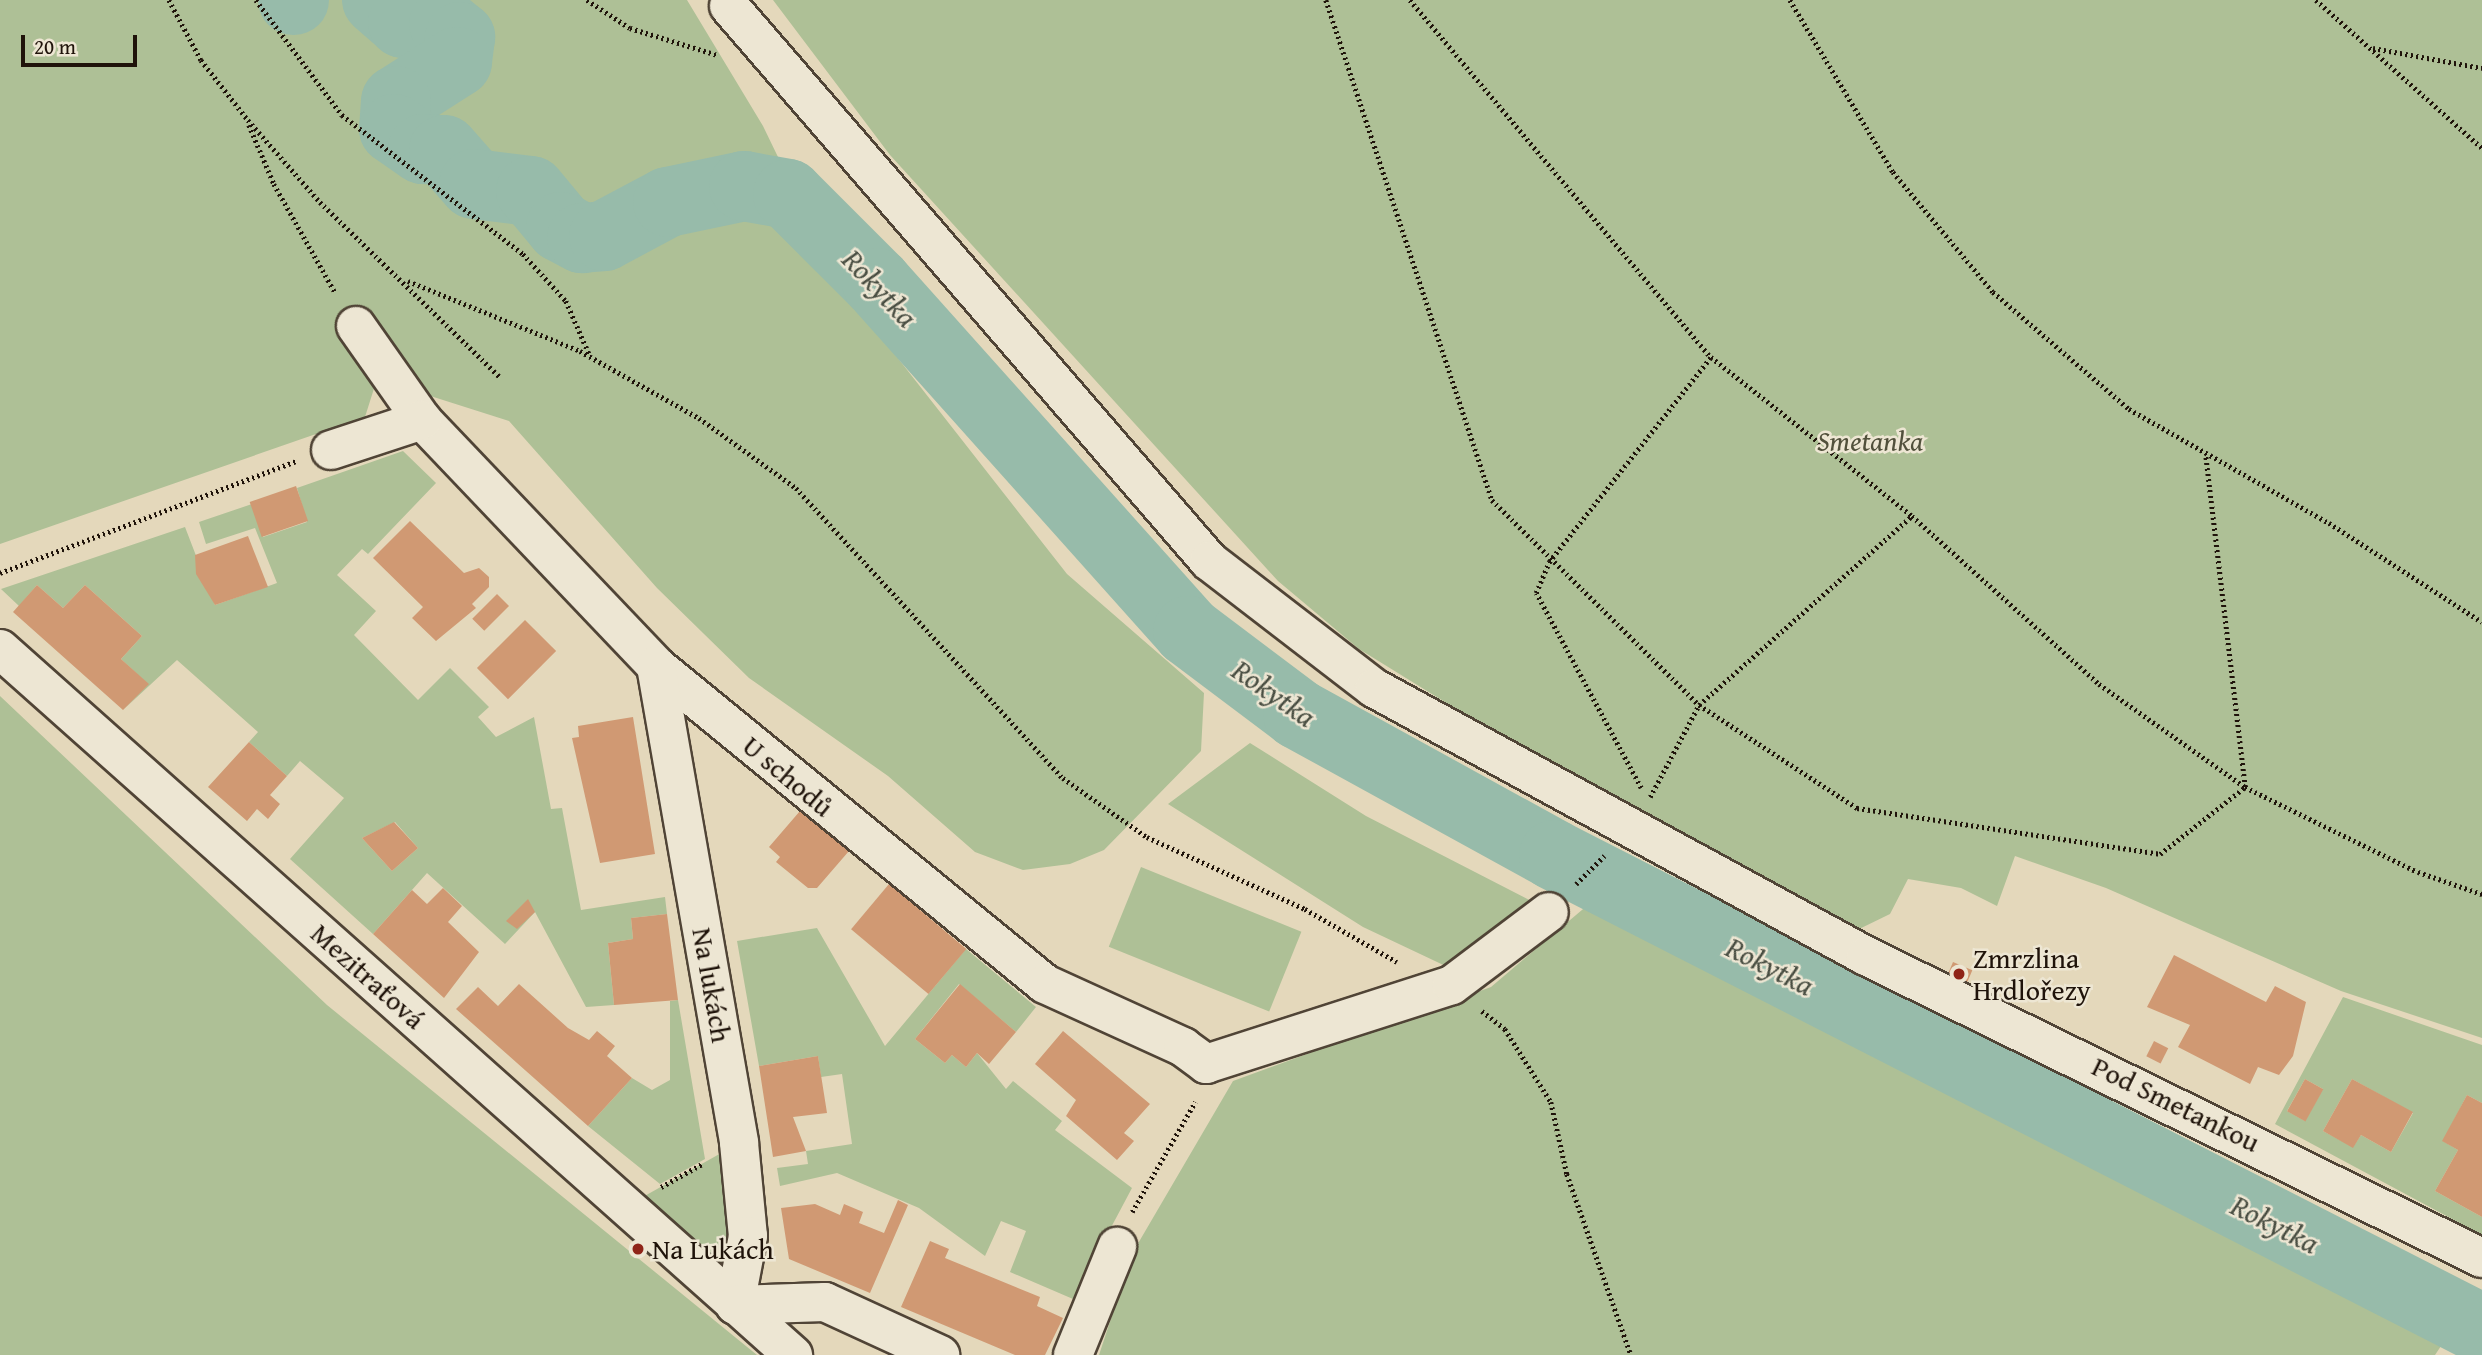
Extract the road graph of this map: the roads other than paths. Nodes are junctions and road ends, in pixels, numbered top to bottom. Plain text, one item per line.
1 (729, 6) dead end
2 (356, 326) road end
3 (422, 420) junction
4 (331, 450) dead end
5 (0, 649) edge
6 (656, 666) junction
7 (1549, 912) road end
8 (1117, 1247) road end
9 (2482, 1258) edge
10 (735, 1305) junction
11 (793, 1355) edge
12 (940, 1355) edge
13 (1073, 1355) edge

1 - 9 street, Pod Smetankou
2 - 3 street, U schodů
3 - 4 street
3 - 6 street, U schodů
5 - 10 street, Mezitraťová
6 - 7 street, U schodů
6 - 10 street, Na lukách
8 - 13 street
10 - 11 street, Mezitraťová
10 - 12 street

